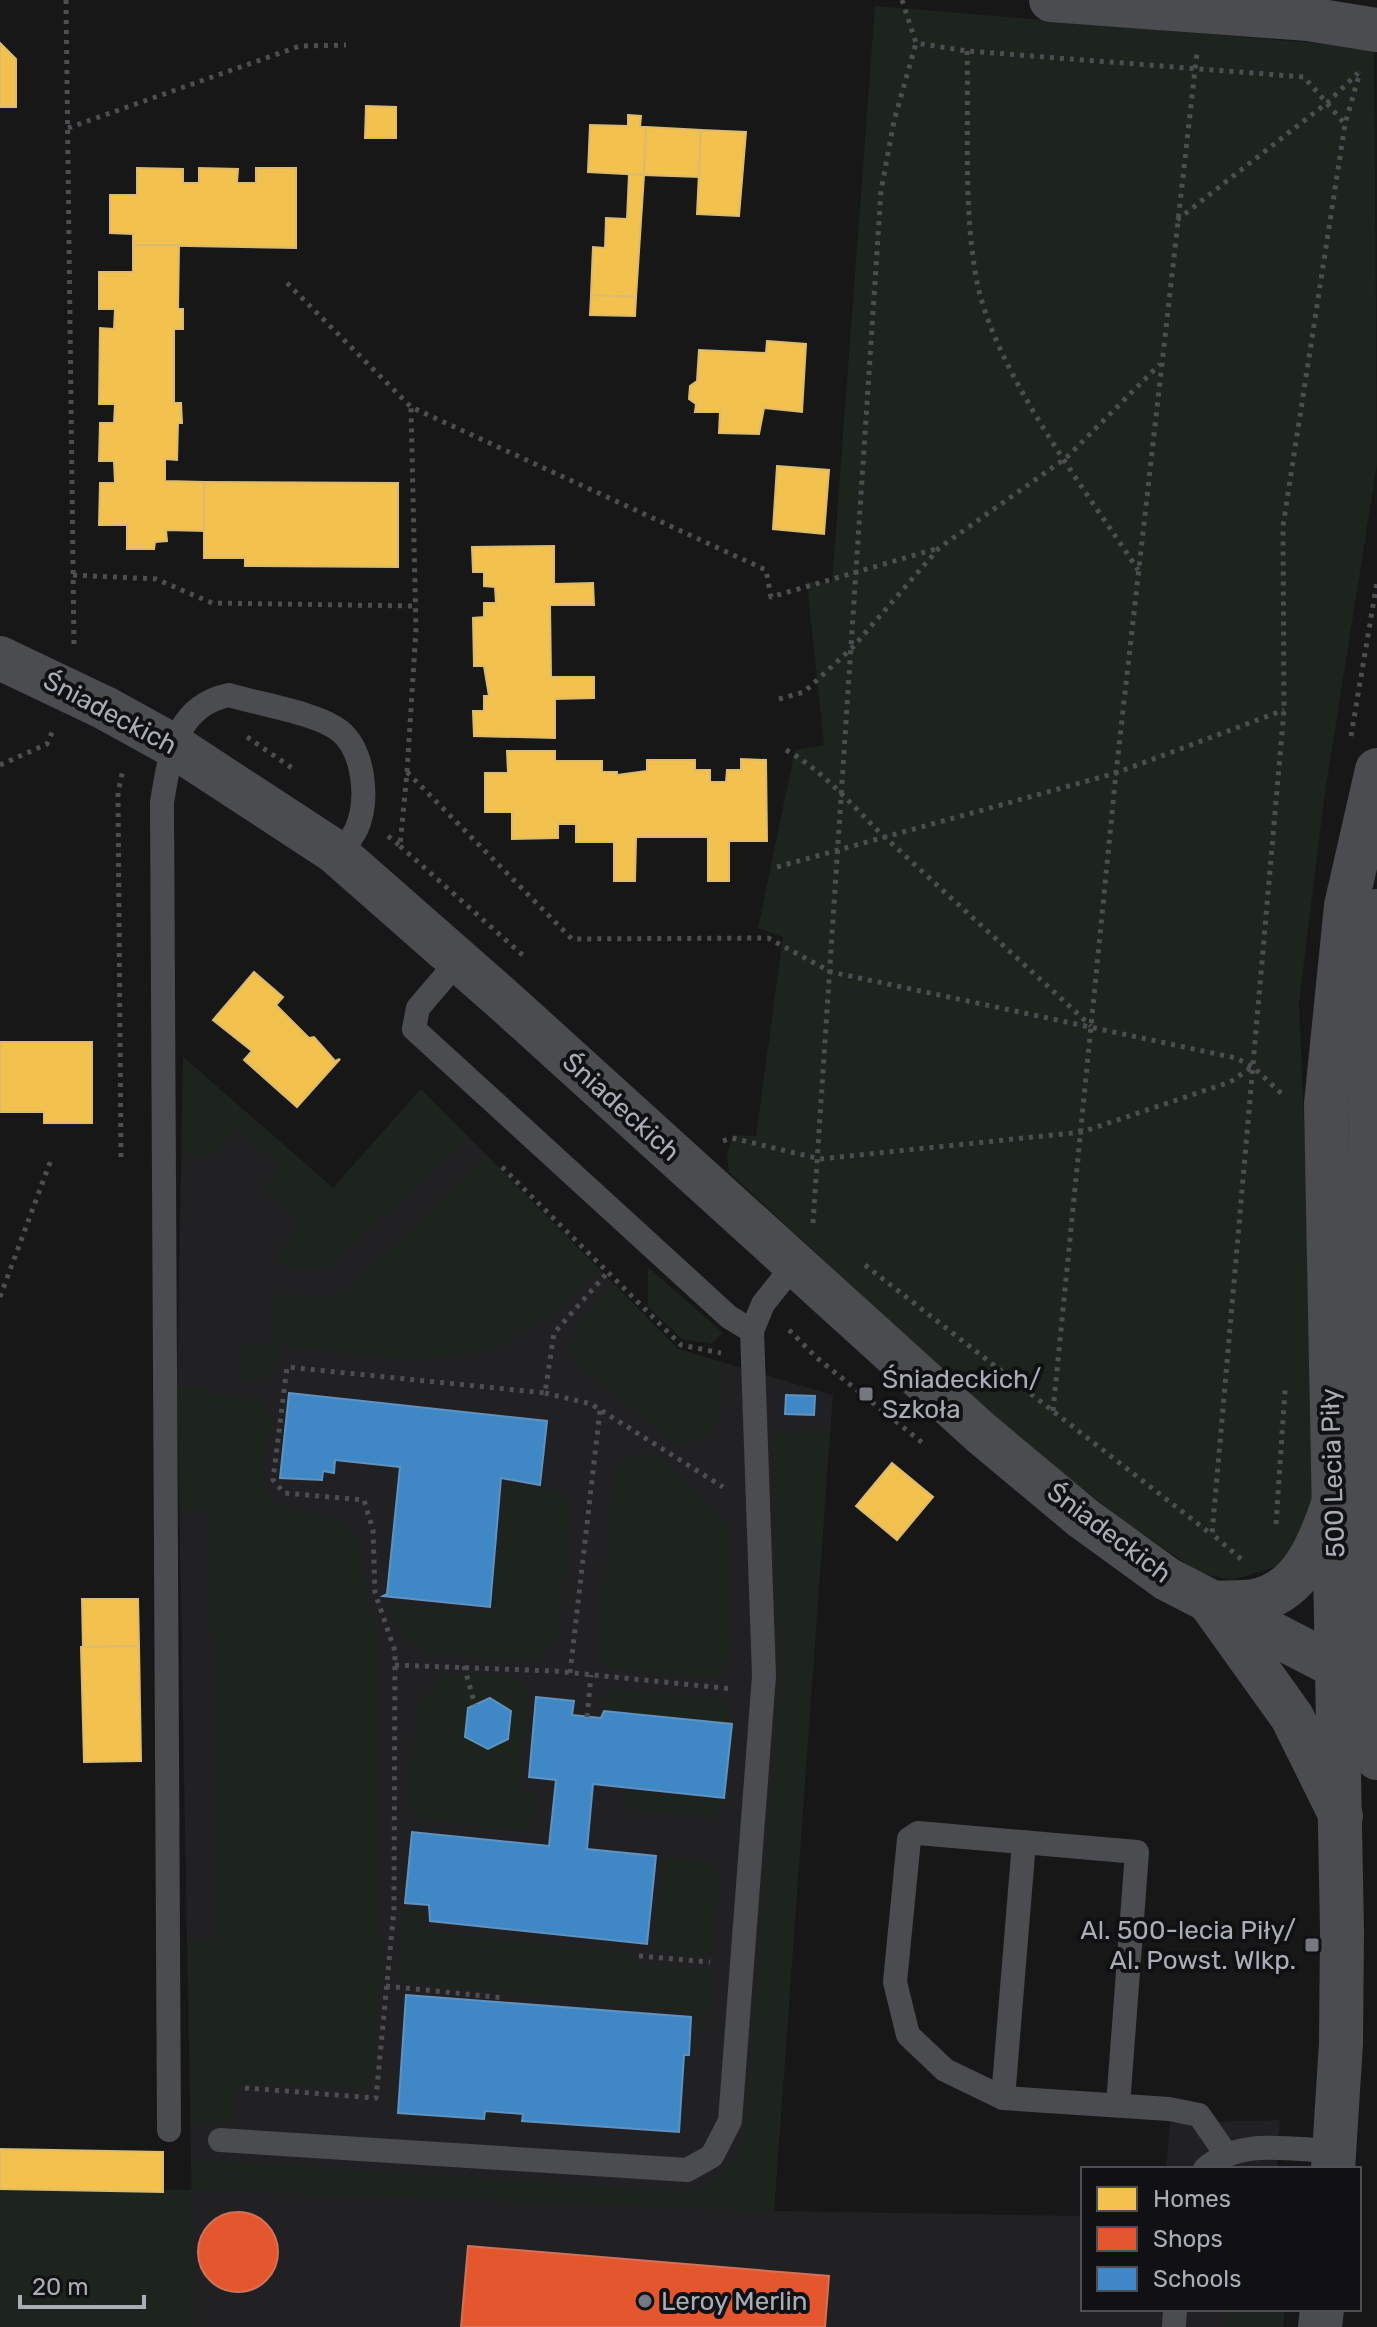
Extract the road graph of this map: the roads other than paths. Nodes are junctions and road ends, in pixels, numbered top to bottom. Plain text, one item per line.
1 (1051, 0) edge
2 (1373, 49) edge
3 (0, 658) edge
4 (172, 745) junction
5 (1376, 776) edge
6 (338, 855) junction
7 (1377, 900) edge
8 (1377, 911) edge
9 (459, 960) junction
10 (794, 1265) junction
11 (752, 1331) junction
12 (1333, 1504) junction
13 (1210, 1603) junction
14 (1364, 1681) edge
15 (1377, 1758) edge
16 (1341, 1816) junction
17 (1024, 1842) junction
18 (1003, 2098) junction
19 (1118, 2105) junction
20 (169, 2130) dead end
21 (220, 2140) dead end
22 (1226, 2154) junction
23 (1334, 2160) edge
24 (1208, 2167) edge

1 - 2 street
3 - 4 street, Śniadeckich
4 - 6 street, Śniadeckich
4 - 6 lane
4 - 20 lane
5 - 7 street, 500 Lecia Piły
5 - 12 street, 500 Lecia Piły
6 - 9 street, Śniadeckich
8 - 14 street, 500 Lecia Piły
9 - 10 street, Śniadeckich
9 - 11 lane
10 - 11 lane
10 - 13 street, Śniadeckich
11 - 21 lane
12 - 13 street
12 - 14 street, 500 Lecia Piły
13 - 14 street, Śniadeckich
13 - 16 street, Śniadeckich
14 - 15 street, 500 Lecia Piły
14 - 16 street, 500 Lecia Piły
16 - 23 street, 500 Lecia Piły
17 - 18 lane
17 - 18 lane
17 - 19 lane
18 - 19 lane
19 - 22 lane
22 - 23 lane
22 - 24 lane

